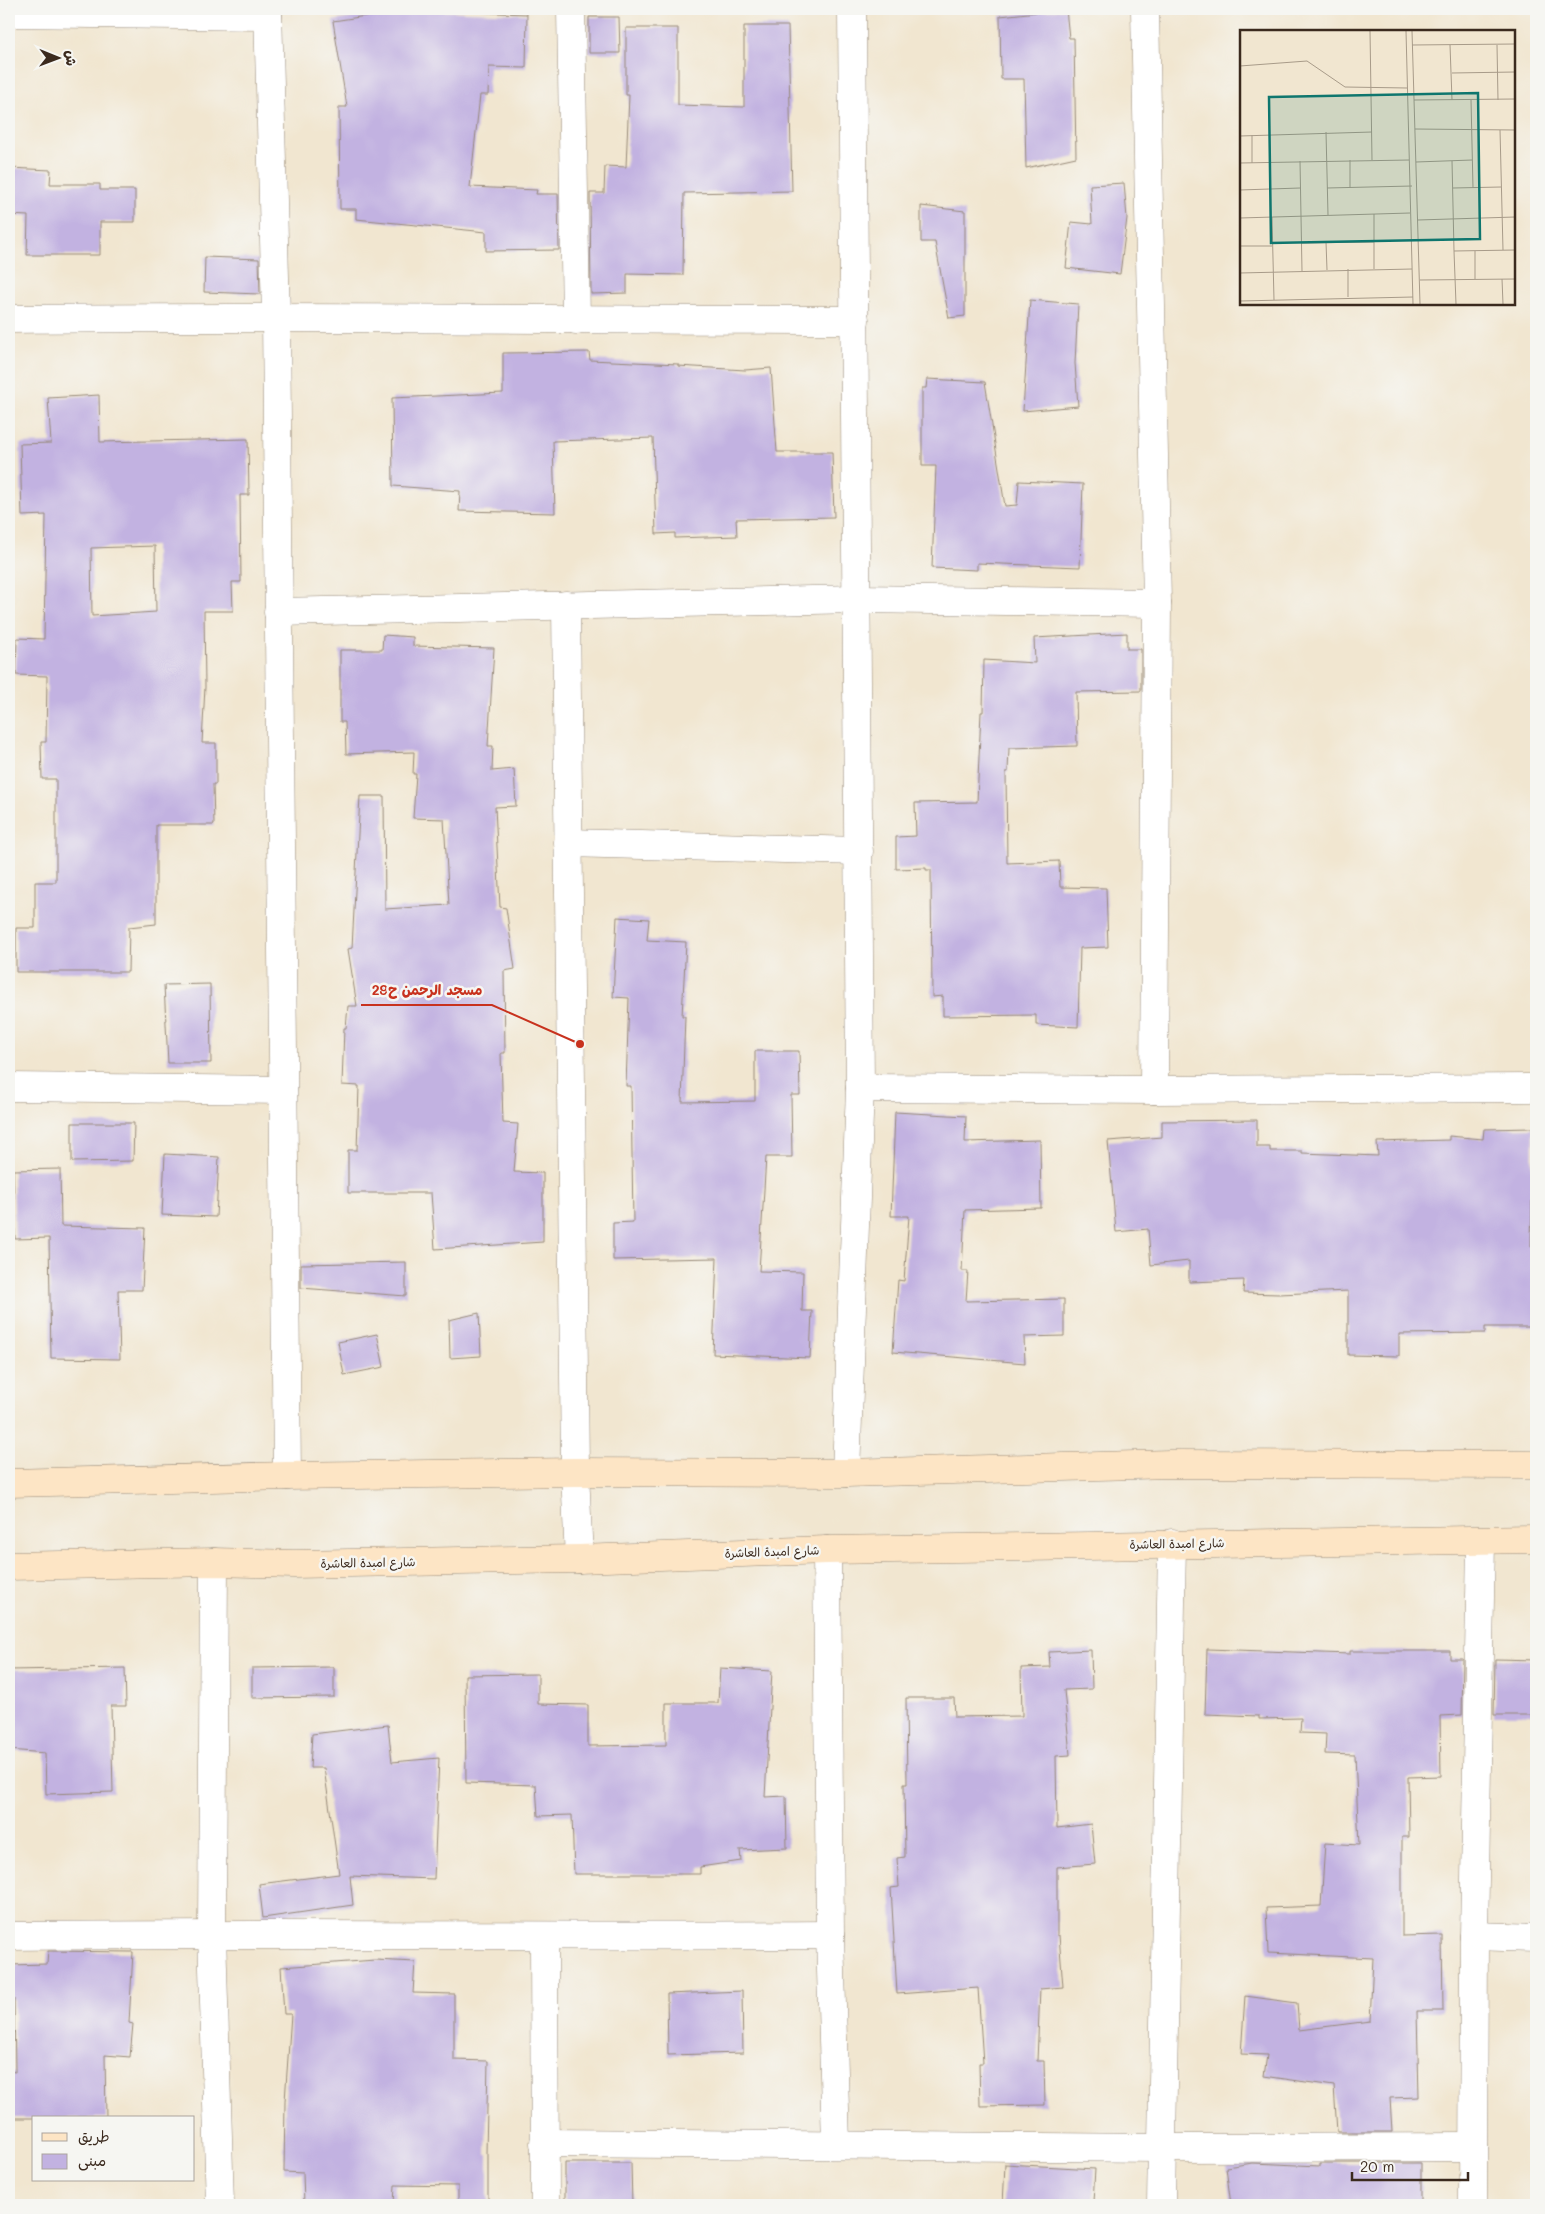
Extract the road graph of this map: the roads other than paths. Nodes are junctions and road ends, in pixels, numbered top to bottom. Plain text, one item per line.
1 (571, 9) edge
2 (852, 9) edge
3 (1145, 9) edge
4 (268, 12) edge
5 (9, 13) edge
6 (276, 316) junction
7 (9, 319) edge
8 (576, 320) junction
9 (855, 320) junction
10 (857, 600) junction
11 (1157, 604) junction
12 (566, 605) junction
13 (278, 612) junction
14 (568, 843) junction
15 (859, 851) junction
16 (9, 1087) edge
17 (860, 1088) junction
18 (1536, 1088) edge
19 (283, 1090) junction
20 (1154, 1090) junction
21 (1536, 1465) edge
22 (575, 1472) junction
23 (846, 1473) junction
24 (287, 1476) junction
25 (9, 1483) edge
26 (1536, 1540) edge
27 (1481, 1541) junction
28 (1172, 1543) junction
29 (827, 1550) junction
30 (579, 1559) junction
31 (214, 1562) junction
32 (9, 1566) edge
33 (212, 1934) junction
34 (830, 1935) junction
35 (9, 1936) edge
36 (1474, 1936) junction
37 (544, 1937) junction
38 (1536, 1938) edge
39 (544, 2143) junction
40 (836, 2144) junction
41 (1473, 2147) junction
42 (1162, 2148) junction
43 (220, 2205) edge
44 (545, 2205) edge
45 (1161, 2205) edge
46 (1473, 2205) edge

1 - 8 street
2 - 9 street
3 - 11 street
4 - 5 street
4 - 6 street
6 - 7 street
6 - 8 street
6 - 13 street
8 - 9 street
9 - 10 street
10 - 11 street
10 - 12 street
10 - 15 street
11 - 20 street
12 - 13 street
12 - 14 street
13 - 19 street
14 - 15 street
14 - 22 street
15 - 17 street
16 - 19 street
17 - 20 street
17 - 23 street
18 - 20 street
19 - 24 street
21 - 23 main road
22 - 23 main road
22 - 24 main road
22 - 30 street
24 - 25 main road
26 - 27 main road, شارع امبدة العاشرة
27 - 28 main road, شارع امبدة العاشرة
27 - 36 street
28 - 29 main road, شارع امبدة العاشرة
28 - 42 street
29 - 30 main road, شارع امبدة العاشرة
29 - 34 street
30 - 31 main road, شارع امبدة العاشرة
31 - 32 main road, شارع امبدة العاشرة
31 - 33 street
33 - 35 street
33 - 37 street
33 - 43 street
34 - 37 street
34 - 40 street
36 - 38 street
36 - 41 street
37 - 39 street
39 - 40 street
39 - 44 street
40 - 42 street
41 - 42 street
41 - 46 street
42 - 45 street

